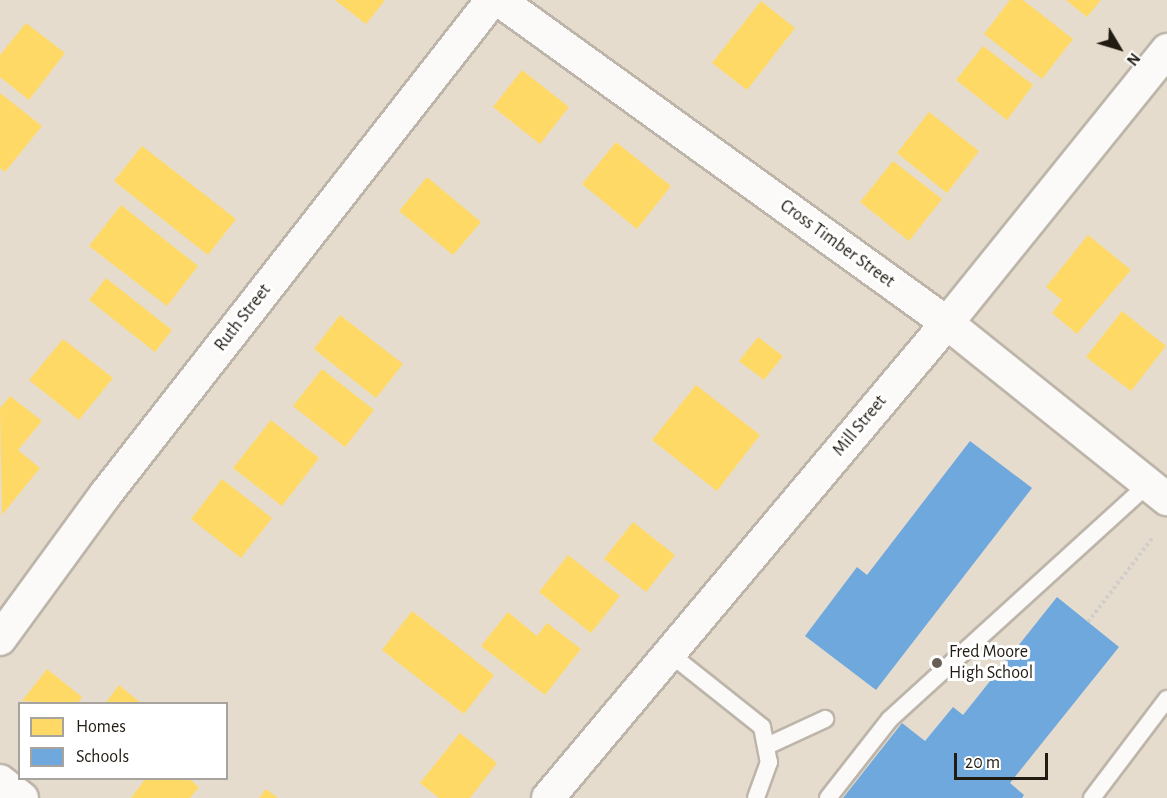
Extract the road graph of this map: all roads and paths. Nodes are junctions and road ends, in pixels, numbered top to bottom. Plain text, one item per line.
1 (492, 0) edge
2 (499, 0) edge
3 (1167, 50) edge
4 (947, 323) junction
5 (1157, 491) edge
6 (1154, 536) dead end
7 (1088, 621) dead end
8 (0, 639) edge
9 (669, 653) junction
10 (1167, 699) edge
11 (825, 719) dead end
12 (770, 745) junction
13 (0, 781) edge
14 (22, 798) edge
15 (548, 798) edge
16 (756, 798) edge
17 (828, 798) edge
18 (1092, 798) edge

1 - 8 street, Ruth Street
2 - 4 street, Cross Timber Street
3 - 4 street, Mill Street
4 - 5 street, Cross Timber Street
4 - 9 street, Mill Street
5 - 17 lane
6 - 7 path
9 - 12 lane
9 - 15 street, Mill Street
10 - 18 lane
11 - 12 lane
12 - 16 lane
13 - 14 street

